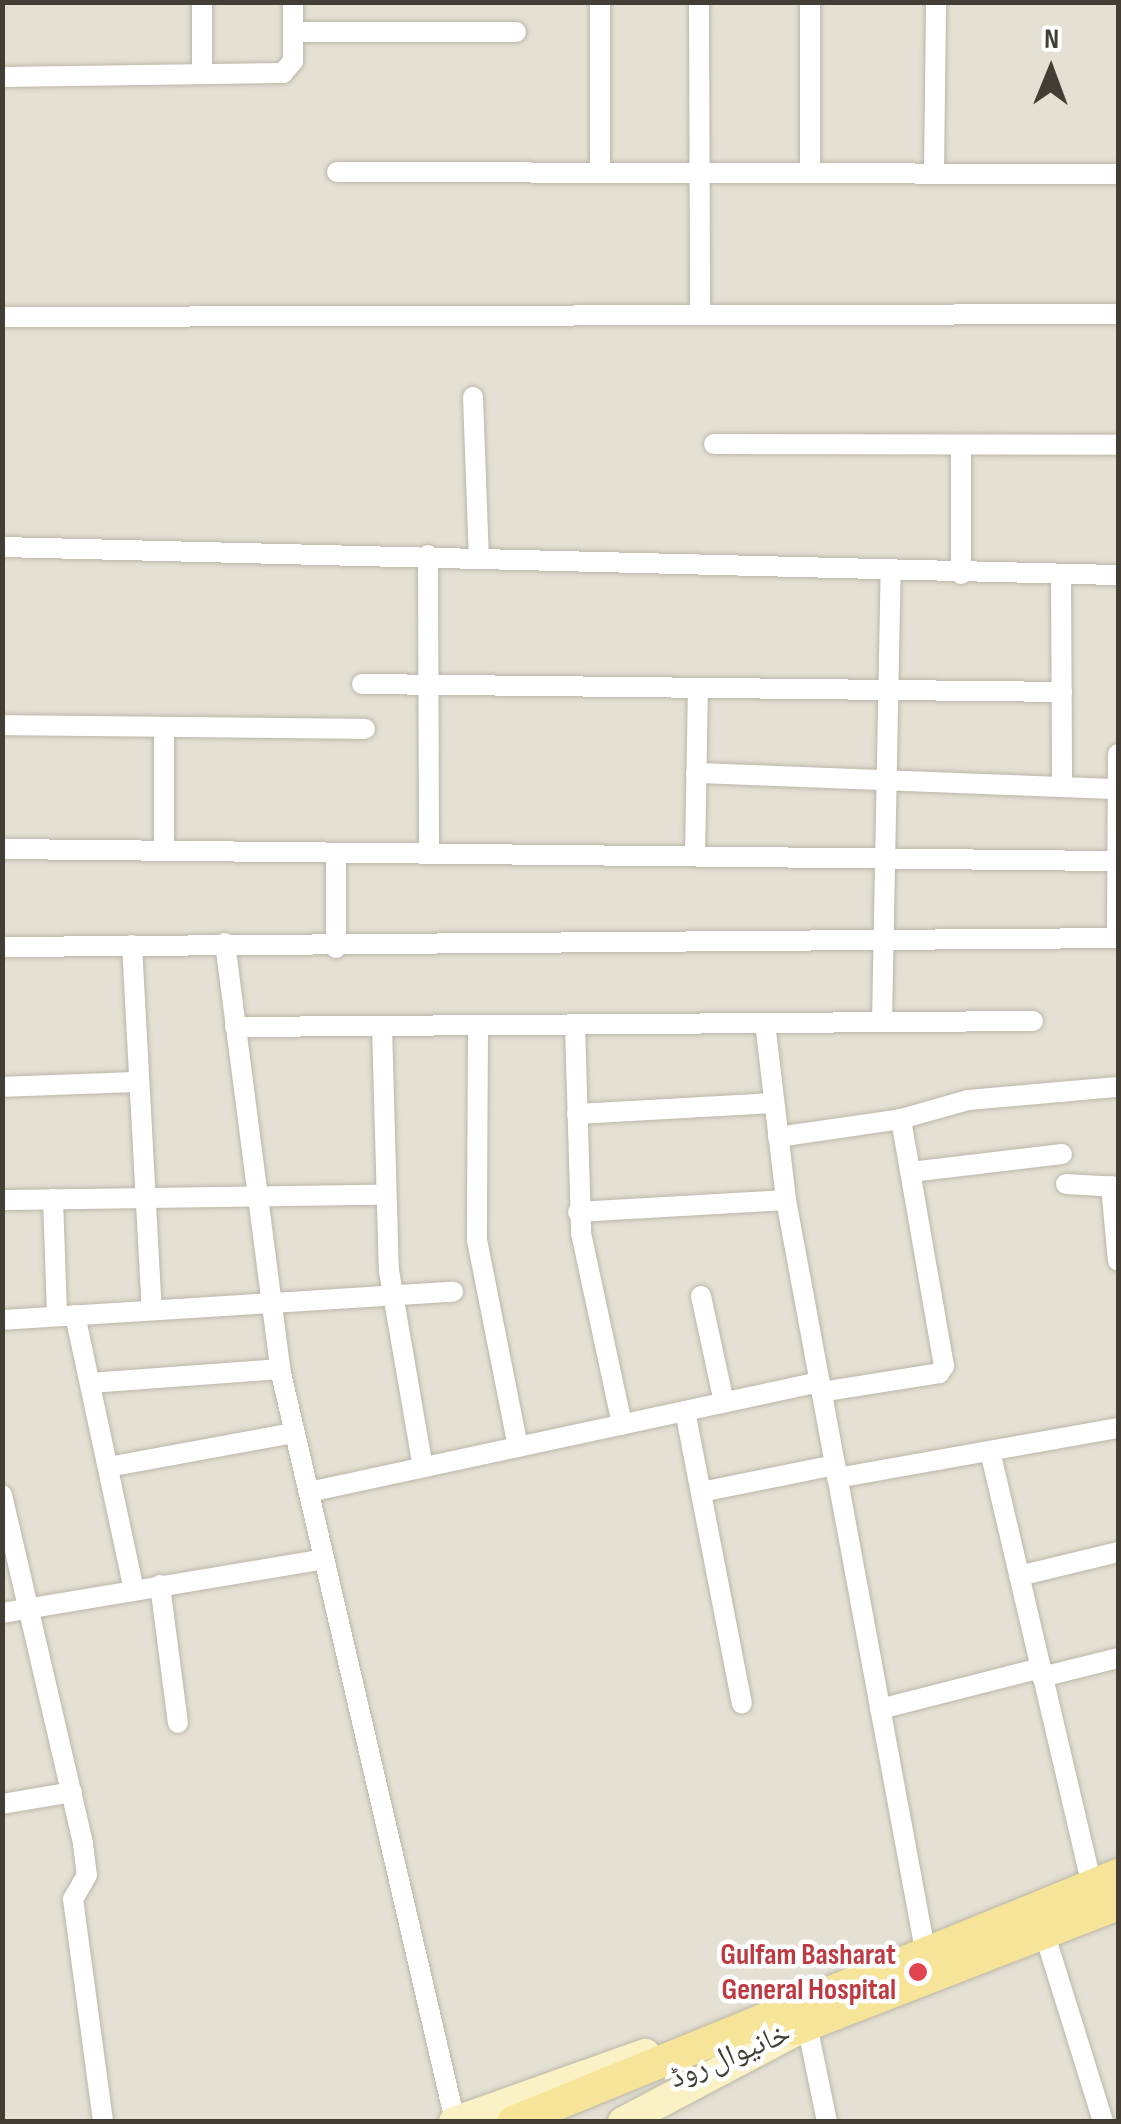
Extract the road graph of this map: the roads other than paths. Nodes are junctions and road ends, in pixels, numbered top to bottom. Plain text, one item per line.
1 (202, 2) edge
2 (292, 2) edge
3 (600, 2) edge
4 (699, 2) edge
5 (810, 2) edge
6 (936, 2) edge
7 (293, 32) junction
8 (516, 32) dead end
9 (202, 74) junction
10 (2, 78) edge
11 (337, 172) dead end
12 (600, 172) junction
13 (699, 173) junction
14 (810, 173) junction
15 (934, 174) junction
16 (1118, 174) edge
17 (700, 312) junction
18 (1118, 314) edge
19 (2, 317) edge
20 (473, 397) dead end
21 (714, 444) dead end
22 (961, 445) junction
23 (1118, 446) edge
24 (2, 546) edge
25 (428, 556) junction
26 (479, 558) junction
27 (891, 572) junction
28 (961, 574) junction
29 (1061, 575) junction
30 (1118, 576) edge
31 (362, 684) dead end
32 (429, 685) junction
33 (698, 688) junction
34 (889, 690) junction
35 (1062, 692) junction
36 (2, 725) edge
37 (164, 728) junction
38 (365, 729) dead end
39 (1118, 754) edge
40 (696, 773) junction
41 (887, 780) junction
42 (1062, 786) junction
43 (1116, 789) edge
44 (2, 849) edge
45 (164, 851) junction
46 (336, 853) junction
47 (429, 854) junction
48 (695, 856) junction
49 (886, 858) junction
50 (1117, 860) edge
51 (1118, 938) edge
52 (884, 939) junction
53 (225, 943) junction
54 (132, 945) junction
55 (2, 948) edge
56 (336, 948) junction
57 (1033, 1021) dead end
58 (882, 1022) junction
59 (765, 1023) junction
60 (575, 1024) junction
61 (382, 1026) junction
62 (478, 1026) junction
63 (235, 1028) junction
64 (139, 1082) junction
65 (2, 1087) edge
66 (1118, 1087) edge
67 (774, 1104) junction
68 (577, 1114) junction
69 (900, 1119) junction
70 (778, 1136) junction
71 (1062, 1154) dead end
72 (911, 1172) junction
73 (1066, 1184) dead end
74 (1114, 1186) edge
75 (383, 1195) junction
76 (255, 1197) junction
77 (146, 1198) junction
78 (53, 1199) junction
79 (2, 1200) edge
80 (786, 1200) junction
81 (578, 1212) junction
82 (1118, 1261) edge
83 (453, 1292) dead end
84 (701, 1296) dead end
85 (393, 1299) junction
86 (267, 1301) junction
87 (152, 1310) junction
88 (66, 1315) junction
89 (2, 1320) edge
90 (280, 1368) junction
91 (90, 1383) junction
92 (820, 1387) junction
93 (724, 1402) junction
94 (685, 1411) junction
95 (622, 1424) junction
96 (1118, 1428) edge
97 (294, 1434) junction
98 (518, 1447) junction
99 (990, 1451) junction
100 (108, 1467) junction
101 (423, 1467) junction
102 (836, 1471) junction
103 (308, 1492) junction
104 (700, 1492) junction
105 (4, 1507) edge
106 (1118, 1552) edge
107 (324, 1559) junction
108 (1019, 1576) junction
109 (160, 1585) junction
110 (134, 1590) junction
111 (32, 1606) junction
112 (2, 1613) edge
113 (1118, 1658) edge
114 (1042, 1672) junction
115 (742, 1704) dead end
116 (880, 1709) junction
117 (178, 1723) dead end
118 (72, 1792) junction
119 (2, 1804) edge
120 (1110, 1888) edge
121 (1044, 1932) junction
122 (925, 1950) junction
123 (800, 2016) junction
124 (454, 2121) edge
125 (104, 2122) edge
126 (513, 2122) edge
127 (565, 2122) edge
128 (623, 2122) edge
129 (827, 2122) edge
130 (1103, 2122) edge

1 - 9 street
2 - 7 street
3 - 12 street
4 - 13 street
5 - 14 street
6 - 15 street
7 - 8 street
7 - 9 street
9 - 10 street
11 - 12 street
12 - 13 street
13 - 14 street
13 - 17 street
14 - 15 street
15 - 16 street
17 - 18 street
17 - 19 street
20 - 26 street
21 - 22 street
22 - 23 street
22 - 28 street
24 - 25 street
25 - 26 street
25 - 32 street
26 - 27 street
27 - 28 street
27 - 34 street
28 - 29 street
29 - 30 street
29 - 35 street
31 - 32 street
32 - 33 street
32 - 47 street
33 - 34 street
33 - 40 street
34 - 35 street
34 - 41 street
35 - 42 street
36 - 37 street
37 - 38 street
37 - 45 street
39 - 43 street
40 - 41 street
40 - 48 street
41 - 42 street
41 - 49 street
42 - 43 street
43 - 50 street
44 - 45 street
45 - 46 street
46 - 47 street
46 - 56 street
47 - 48 street
48 - 49 street
49 - 50 street
49 - 52 street
50 - 51 street
51 - 52 street
52 - 56 street
52 - 58 street
53 - 54 street
53 - 56 street
53 - 63 street
54 - 55 street
54 - 64 street
57 - 58 street
58 - 59 street
59 - 60 street
59 - 67 street
60 - 62 street
60 - 68 street
61 - 62 street
61 - 63 street
61 - 75 street
62 - 98 street
63 - 76 street
64 - 65 street
64 - 77 street
66 - 69 street
67 - 68 street
67 - 70 street
68 - 81 street
69 - 70 street
69 - 72 street
70 - 80 street
71 - 72 street
72 - 92 street
73 - 74 street
74 - 82 street
75 - 76 street
75 - 85 street
76 - 77 street
76 - 86 street
77 - 78 street
77 - 87 street
78 - 79 street
78 - 88 street
80 - 81 street
80 - 92 street
81 - 95 street
83 - 85 street
84 - 93 street
85 - 86 street
85 - 101 street
86 - 87 street
86 - 90 street
87 - 88 street
88 - 89 street
88 - 91 street
90 - 91 street
90 - 97 street
91 - 100 street
92 - 93 street
92 - 102 street
93 - 94 street
94 - 95 street
94 - 104 street
95 - 98 street
96 - 99 street
97 - 100 street
97 - 103 street
98 - 101 street
99 - 102 street
99 - 108 street
100 - 110 street
101 - 103 street
102 - 104 street
102 - 116 street
103 - 107 street
104 - 115 street
105 - 111 street
106 - 108 street
107 - 109 street
107 - 124 street
108 - 114 street
109 - 110 street
109 - 117 street
110 - 111 street
111 - 112 street
111 - 118 street
113 - 114 street
114 - 116 street
114 - 120 street
116 - 122 street
118 - 119 street
118 - 125 street
120 - 121 main road, خانیوال روڈ
120 - 122 main road, خانیوال روڈ
121 - 123 main road, خانیوال روڈ
121 - 130 street
122 - 123 main road, خانیوال روڈ
123 - 124 street, خانیوال روڈ
123 - 126 main road, خانیوال روڈ
123 - 127 main road, خانیوال روڈ
123 - 128 street
123 - 129 street

